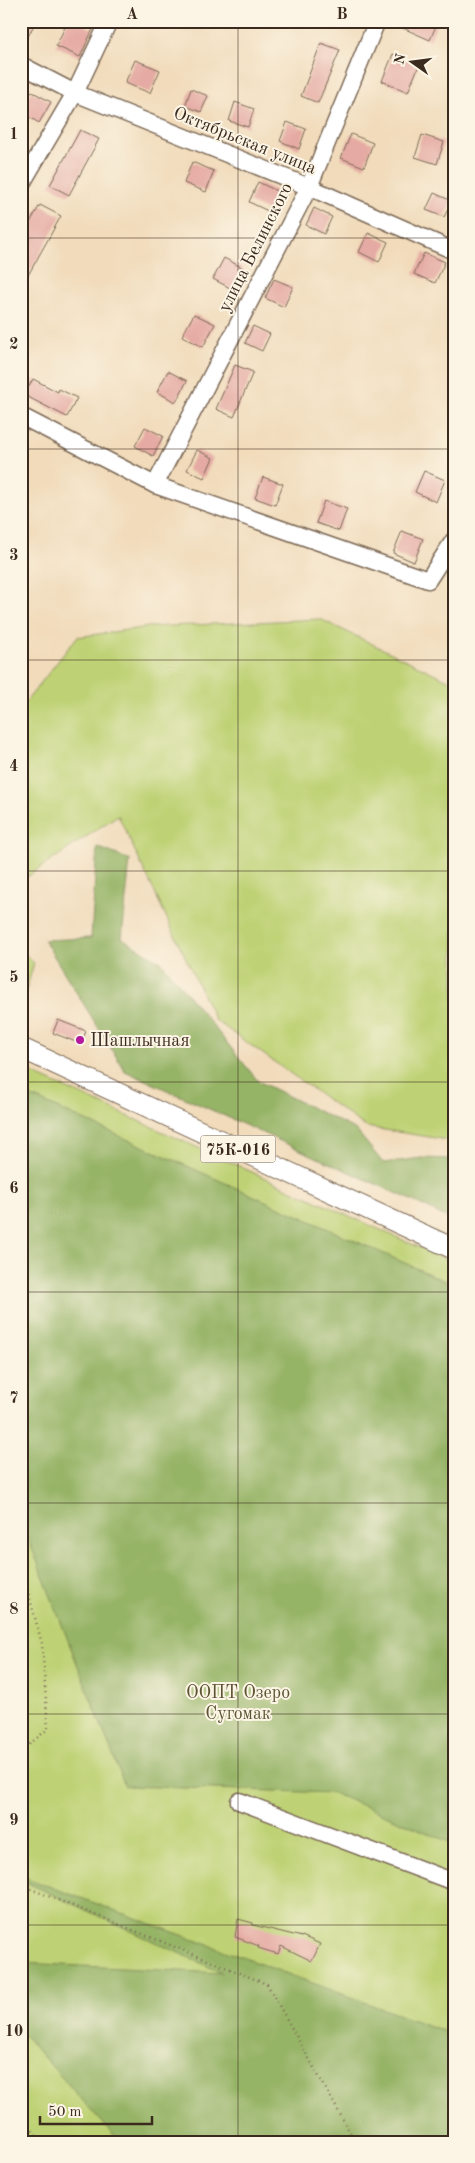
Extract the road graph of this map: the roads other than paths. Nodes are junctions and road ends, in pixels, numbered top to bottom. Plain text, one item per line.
1 (109, 21) edge
2 (377, 21) edge
3 (21, 65) edge
4 (76, 93) junction
5 (21, 185) edge
6 (308, 187) junction
7 (454, 252) edge
8 (21, 416) edge
9 (155, 485) junction
10 (454, 540) edge
11 (21, 1048) edge
12 (454, 1249) edge
13 (239, 1801) dead end
14 (454, 1882) edge

1 - 4 street
2 - 6 street, улица Белинского
3 - 4 street, Октябрьская улица
4 - 5 street
4 - 6 street, Октябрьская улица
6 - 7 street, Октябрьская улица
6 - 9 street, улица Белинского
8 - 9 street
9 - 10 street
11 - 12 main road, 75К-016
13 - 14 street

